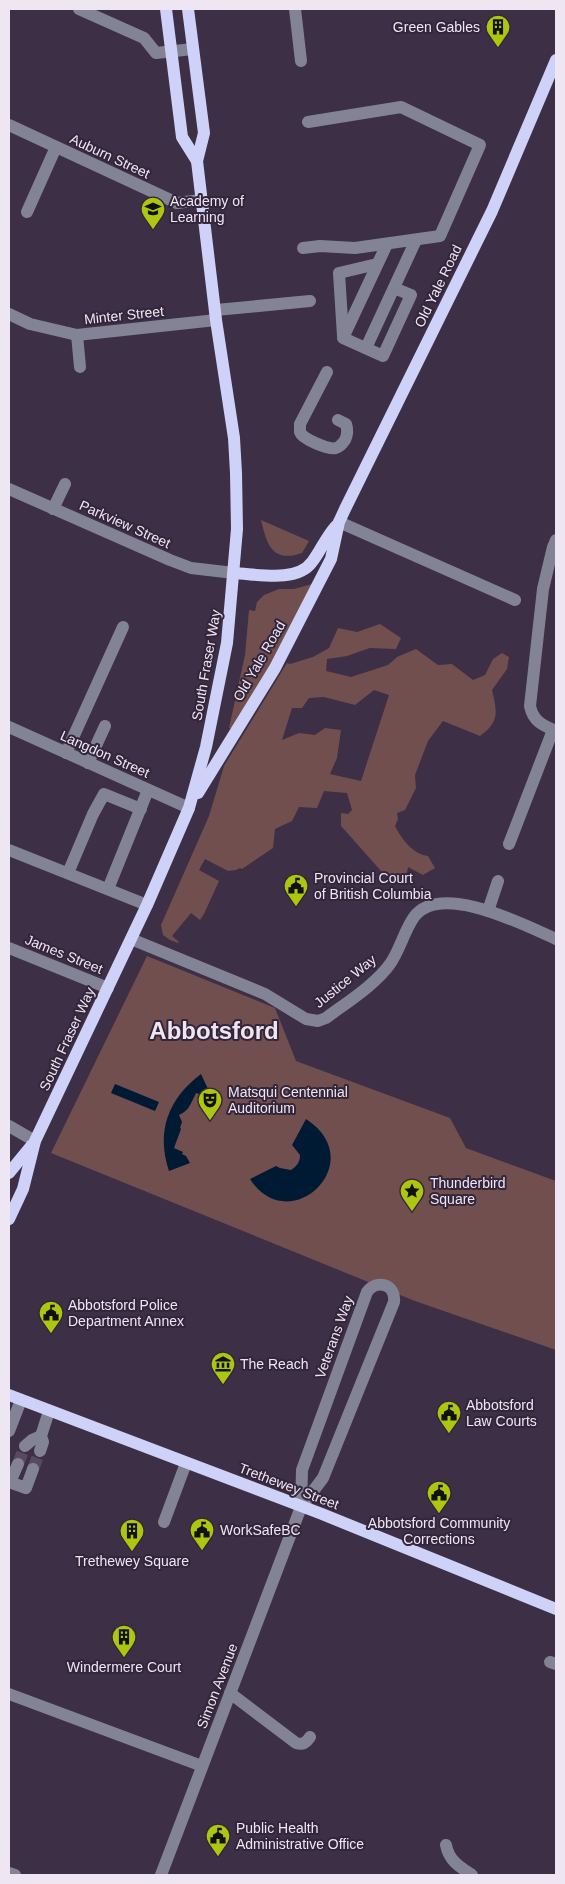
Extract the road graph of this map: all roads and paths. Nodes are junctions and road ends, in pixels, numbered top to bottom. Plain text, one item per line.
1 (79, 9) edge
2 (166, 9) edge
3 (188, 9) edge
4 (295, 9) edge
5 (193, 50) junction
6 (172, 52) junction
7 (556, 60) edge
8 (301, 61) dead end
9 (308, 122) dead end
10 (9, 125) edge
11 (56, 147) junction
12 (197, 161) junction
13 (201, 200) junction
14 (27, 212) dead end
15 (416, 240) junction
16 (386, 244) junction
17 (303, 248) dead end
18 (378, 264) junction
19 (394, 288) junction
20 (310, 300) dead end
21 (9, 314) edge
22 (216, 315) junction
23 (78, 335) junction
24 (344, 338) junction
25 (366, 348) junction
26 (80, 367) dead end
27 (327, 372) dead end
28 (338, 420) dead end
29 (65, 484) dead end
30 (9, 489) edge
31 (53, 509) junction
32 (339, 522) junction
33 (556, 540) edge
34 (234, 573) junction
35 (515, 600) dead end
36 (123, 628) dead end
37 (105, 726) dead end
38 (9, 727) edge
39 (555, 730) edge
40 (66, 753) junction
41 (88, 763) junction
42 (148, 790) junction
43 (189, 808) junction
44 (140, 809) junction
45 (509, 844) dead end
46 (9, 850) edge
47 (68, 874) junction
48 (498, 881) dead end
49 (108, 889) junction
50 (147, 905) junction
51 (488, 911) junction
52 (131, 939) junction
53 (556, 939) edge
54 (9, 948) edge
55 (108, 988) junction
56 (9, 1126) edge
57 (35, 1141) junction
58 (9, 1173) edge
59 (9, 1219) edge
60 (12, 1396) edge
61 (49, 1411) junction
62 (10, 1424) edge
63 (41, 1436) junction
64 (26, 1446) tunnel mouth
65 (40, 1452) tunnel mouth
66 (186, 1463) junction
67 (18, 1464) tunnel mouth
68 (33, 1469) tunnel mouth
69 (10, 1482) edge
70 (301, 1507) junction
71 (164, 1522) dead end
72 (556, 1609) edge
73 (230, 1693) junction
74 (9, 1694) edge
75 (310, 1737) dead end
76 (202, 1766) junction
77 (446, 1845) dead end
78 (9, 1873) edge
79 (15, 1875) edge
80 (161, 1875) edge
81 (472, 1875) edge

1 - 6 street
2 - 6 main road, South Fraser Way
3 - 5 main road, South Fraser Way
4 - 8 street
5 - 6 street
5 - 12 main road, South Fraser Way
6 - 12 main road, South Fraser Way
7 - 32 main road, Old Yale Road
9 - 15 street
10 - 11 street, Auburn Street
11 - 13 street, Auburn Street
11 - 14 street
12 - 13 main road, South Fraser Way
13 - 22 main road, South Fraser Way
15 - 16 street
15 - 19 street
16 - 17 street
16 - 18 street
18 - 24 street
18 - 24 street
19 - 25 street
19 - 25 street
20 - 22 street, Minter Street
21 - 23 street, Minter Street
22 - 23 street, Minter Street
22 - 34 main road, South Fraser Way
23 - 26 street
24 - 25 street
27 - 28 street
29 - 31 street
30 - 31 street, Parkview Street
31 - 34 street, Parkview Street
32 - 34 main road, Old Yale Road
32 - 35 street
32 - 43 main road, Old Yale Road
33 - 39 street
34 - 43 main road, South Fraser Way
36 - 40 street
37 - 41 street
38 - 40 street, Langdon Street
39 - 45 street
40 - 41 street, Langdon Street
41 - 42 street, Langdon Street
42 - 43 street, Langdon Street
42 - 44 street
43 - 50 main road, South Fraser Way
44 - 47 street
44 - 49 street
46 - 47 street
47 - 49 street
48 - 51 street
49 - 50 street
50 - 52 main road, South Fraser Way
51 - 52 street, Justice Way
51 - 53 street, Justice Way
52 - 55 main road, South Fraser Way
54 - 55 street, James Street
55 - 57 main road, South Fraser Way
56 - 57 street
57 - 58 main road, South Fraser Way
57 - 59 main road, South Fraser Way
60 - 61 main road, Trethewey Street
60 - 62 street
61 - 63 street
61 - 66 main road, Trethewey Street
63 - 64 street
63 - 65 street
66 - 70 main road, Trethewey Street
66 - 71 street
67 - 69 street
68 - 69 street
70 - 70 street, Veterans Way
70 - 72 main road, Trethewey Street
70 - 73 street, Simon Avenue
73 - 75 street
73 - 76 street, Simon Avenue
74 - 76 street
76 - 80 street, Simon Avenue
77 - 81 street
78 - 79 street

